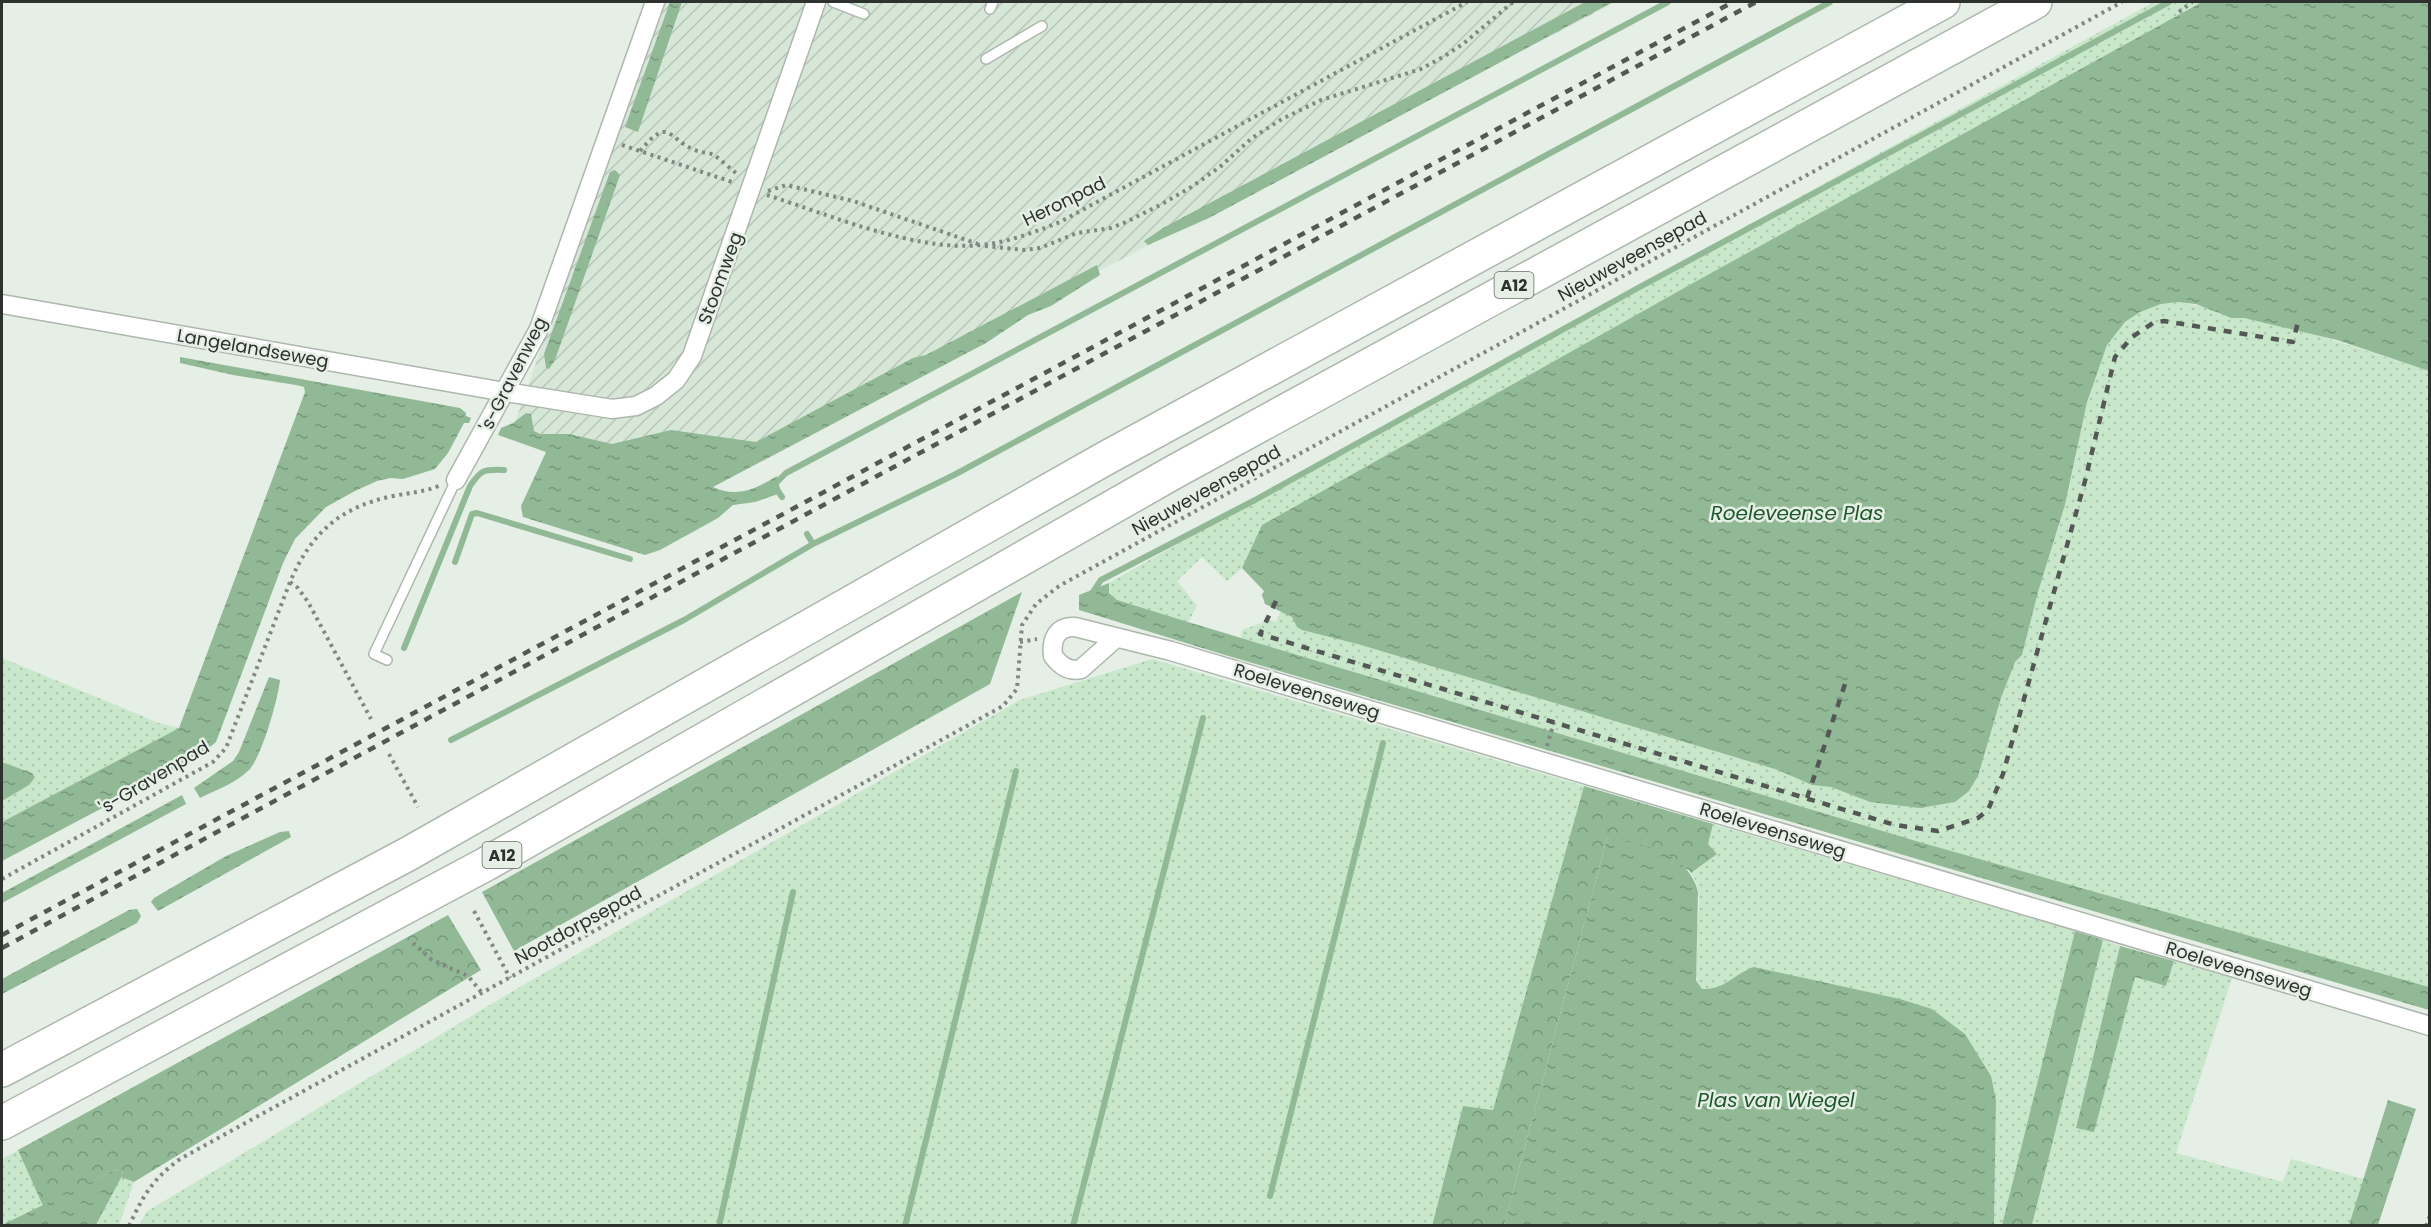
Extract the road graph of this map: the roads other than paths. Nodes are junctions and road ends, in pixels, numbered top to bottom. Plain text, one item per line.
1 (655, 2) edge
2 (816, 2) edge
3 (833, 2) edge
4 (1943, 2) edge
5 (2035, 2) edge
6 (864, 14) dead end
7 (1042, 26) dead end
8 (986, 59) dead end
9 (2, 304) edge
10 (505, 392) junction
11 (456, 480) joint
12 (1116, 638) dead end
13 (387, 660) dead end
14 (2430, 1026) edge
15 (2, 1070) edge
16 (2, 1123) edge

1 - 10 street, 's-Gravenweg
2 - 10 street, Stoomweg
3 - 6 lane
4 - 15 highway, A12
5 - 16 highway, A12
7 - 8 lane
9 - 10 street, Langelandseweg
10 - 11 street, 's-Gravenweg
11 - 13 lane, 's-Gravenweg
12 - 14 street, Roeleveenseweg

